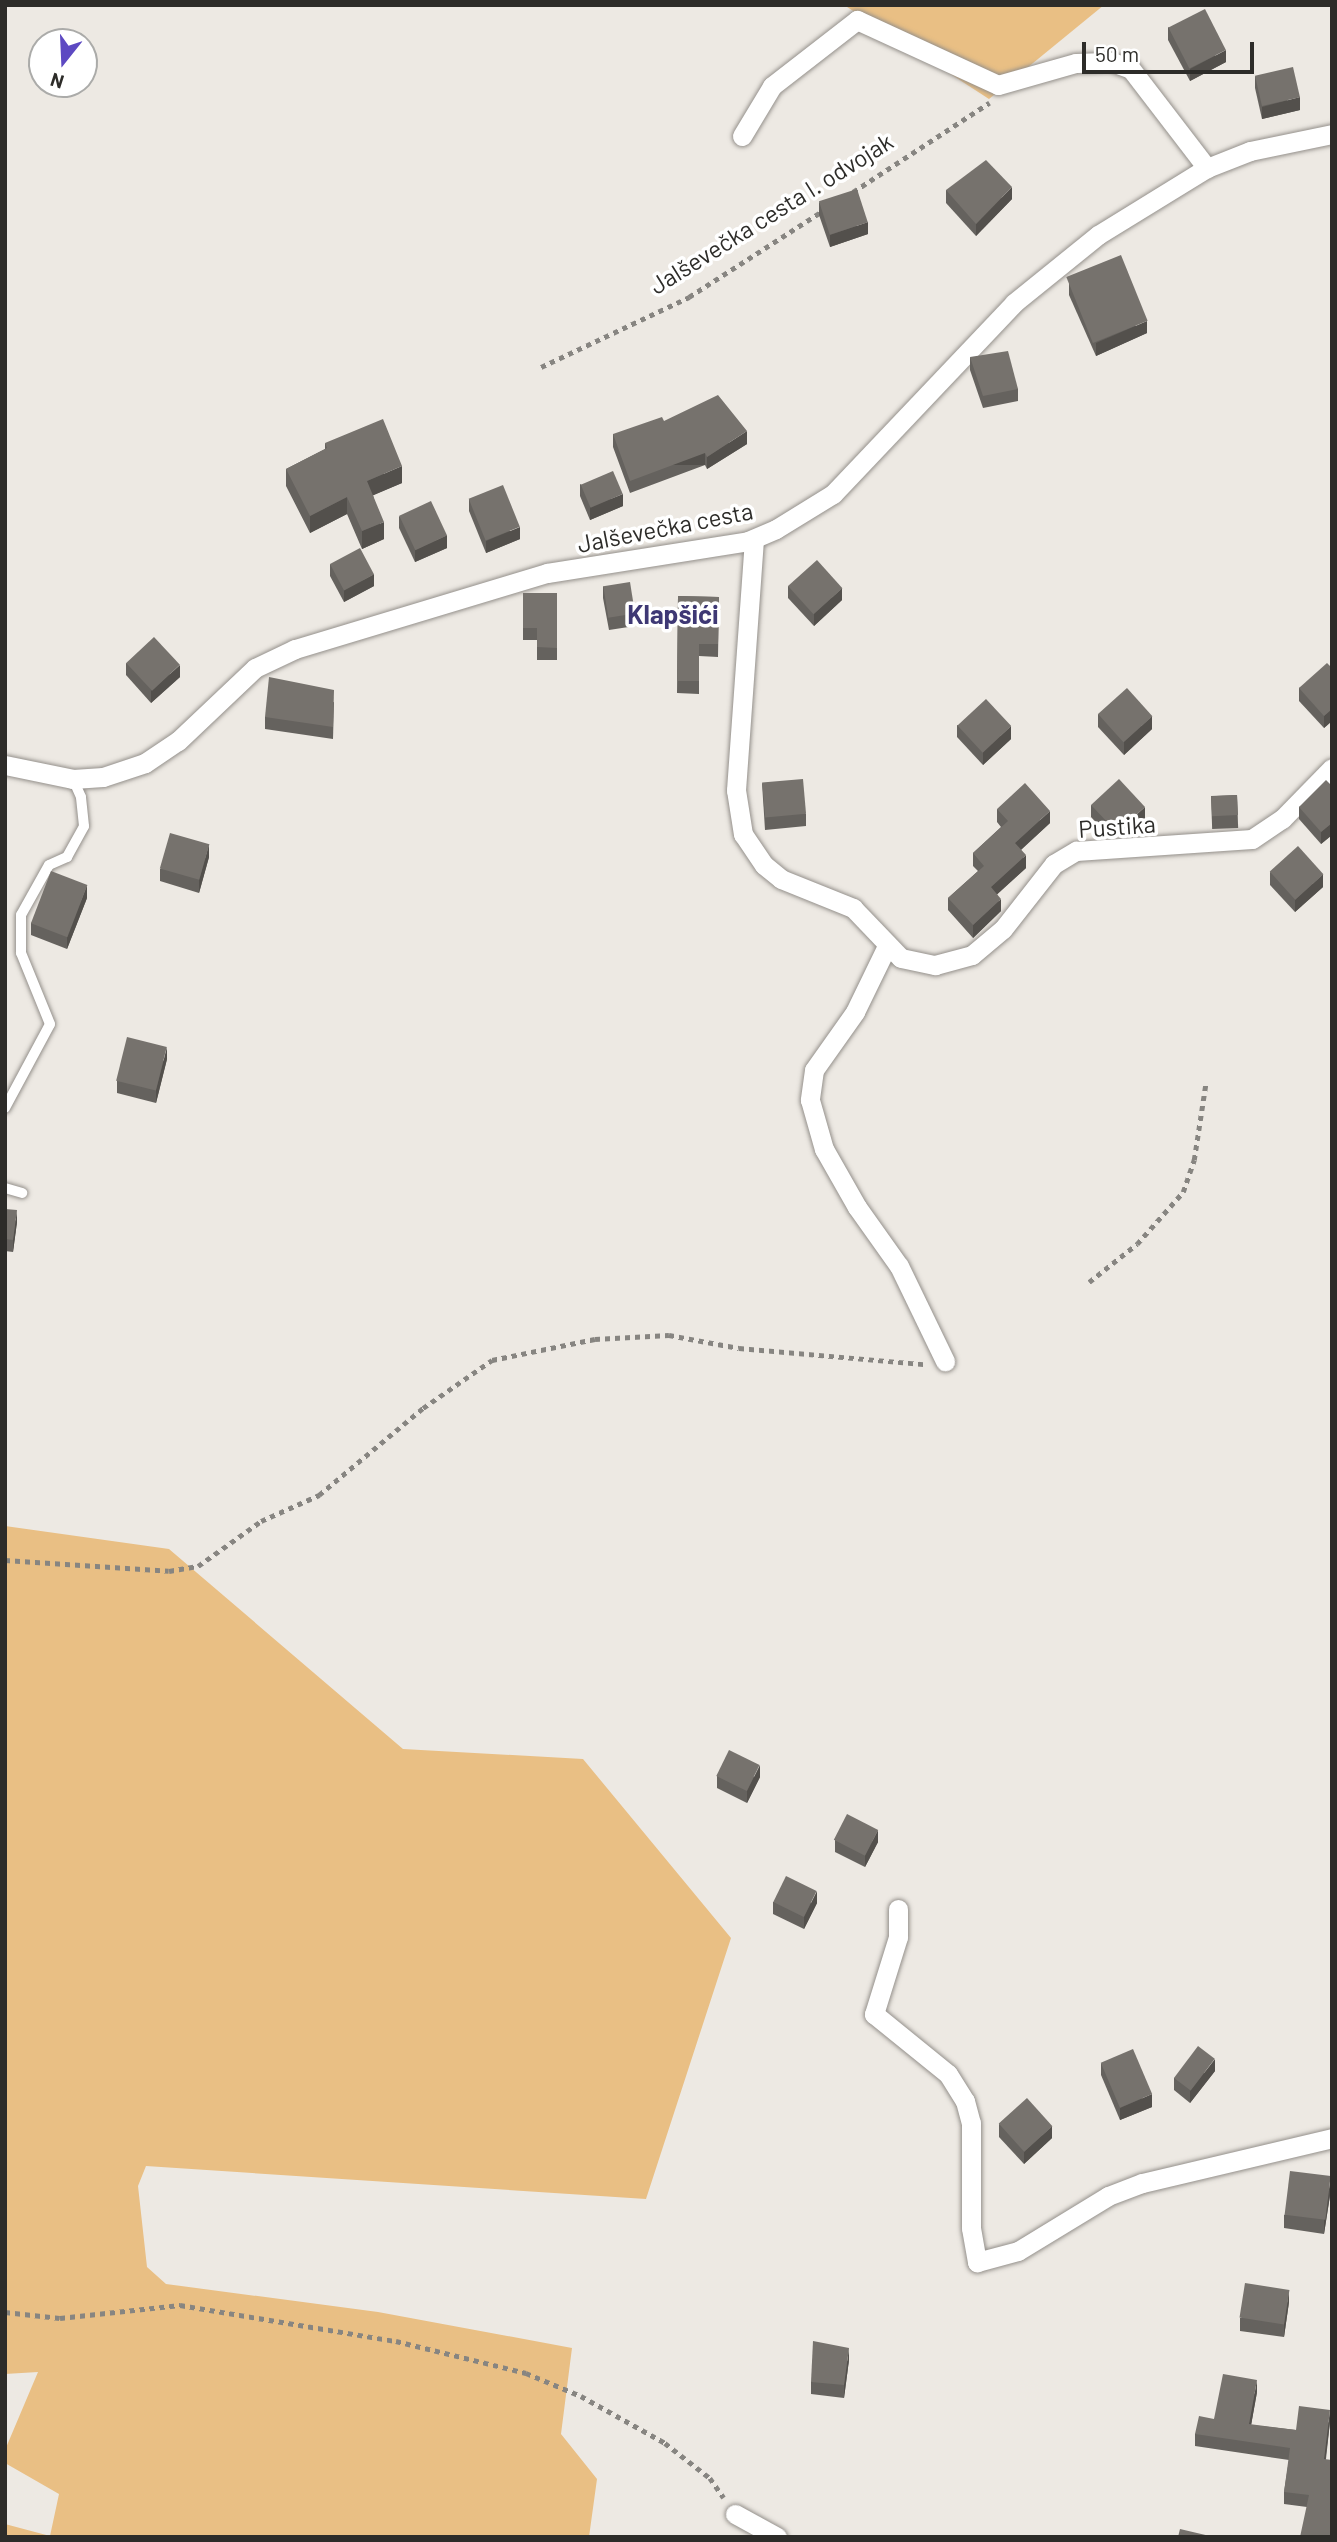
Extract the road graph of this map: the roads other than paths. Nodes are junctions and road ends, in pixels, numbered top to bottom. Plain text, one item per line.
1 (1332, 134) edge
2 (742, 136) dead end
3 (1207, 168) junction
4 (754, 539) junction
5 (5, 765) edge
6 (1332, 768) edge
7 (73, 779) junction
8 (887, 946) junction
9 (5, 1108) edge
10 (5, 1188) edge
11 (22, 1193) dead end
12 (945, 1361) road end
13 (898, 1909) dead end
14 (1332, 2137) edge
15 (735, 2514) road end
16 (777, 2537) edge

1 - 3 street, Jalševečka cesta
2 - 3 street
3 - 4 street, Jalševečka cesta
4 - 7 street, Jalševečka cesta
4 - 8 street, Pustika
5 - 7 street, Jalševečka cesta
6 - 8 street, Pustika
7 - 9 lane
8 - 12 street
10 - 11 lane
13 - 14 street
15 - 16 street

